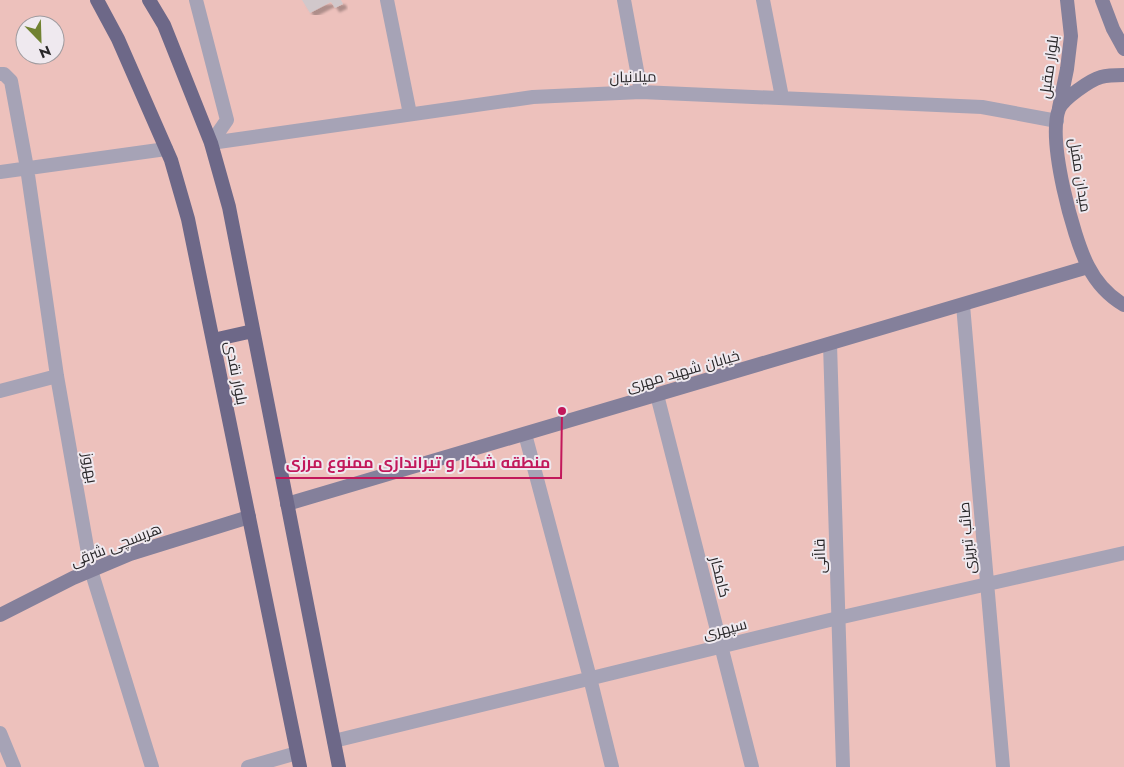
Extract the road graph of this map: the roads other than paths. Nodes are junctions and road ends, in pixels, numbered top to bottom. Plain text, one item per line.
1 (97, 0) edge
2 (149, 0) edge
3 (196, 0) edge
4 (387, 0) edge
5 (624, 0) edge
6 (762, 0) edge
7 (1067, 0) edge
8 (1102, 0) edge
9 (1124, 49) edge
10 (0, 74) edge
11 (1124, 75) edge
12 (641, 92) junction
13 (782, 98) junction
14 (410, 114) junction
15 (1058, 114) junction
16 (211, 143) junction
17 (166, 149) junction
18 (27, 168) junction
19 (0, 172) edge
20 (1088, 267) junction
21 (963, 305) junction
22 (1124, 305) edge
23 (253, 331) junction
24 (213, 340) junction
25 (830, 344) junction
26 (57, 376) junction
27 (0, 391) edge
28 (657, 395) junction
29 (525, 434) junction
30 (287, 504) junction
31 (249, 517) junction
32 (1124, 552) edge
33 (91, 570) junction
34 (988, 584) junction
35 (0, 615) edge
36 (838, 618) junction
37 (721, 646) junction
38 (590, 678) junction
39 (0, 733) edge
40 (334, 741) junction
41 (298, 760) edge
42 (14, 767) edge
43 (152, 767) edge
44 (248, 767) edge
45 (339, 767) edge
46 (612, 767) edge
47 (752, 767) edge
48 (844, 767) edge
49 (1003, 767) edge

1 - 17 main road, بلوار نقدی
2 - 16 main road, بلوار نقدی
3 - 16 street
4 - 14 street
5 - 12 street
6 - 13 street
7 - 15 main road, بلوار مقبل
8 - 9 main road
10 - 18 street, بهروز
11 - 15 main road
12 - 13 street, میلانیان
12 - 14 street, میلانیان
13 - 15 street, میلانیان
14 - 16 street, میلانیان
15 - 20 main road, میدان مقبل
16 - 23 main road, بلوار نقدی
17 - 18 street
17 - 24 main road, بلوار نقدی
18 - 19 street
18 - 26 street, بهروز
20 - 21 main road, خیابان شهید مهری
20 - 22 main road, میدان مقبل
21 - 25 main road, خیابان شهید مهری
21 - 34 street, صائب تبریزی
23 - 24 main road
23 - 30 main road, بلوار نقدی
24 - 31 main road, بلوار نقدی
25 - 28 main road, خیابان شهید مهری
25 - 36 street, قاآنی
26 - 27 street
26 - 33 street, بهروز
28 - 29 main road, خیابان شهید مهری
28 - 37 street, کامکار
29 - 30 main road, خیابان شهید مهری
29 - 38 street
30 - 40 main road, بلوار نقدی
31 - 33 main road, هریسچی شرقی
31 - 41 main road, بلوار نقدی
32 - 34 street, سپهری
33 - 35 main road, هریسچی شرقی
33 - 43 street, بهروز
34 - 36 street, سپهری
34 - 49 street, صائب تبریزی
36 - 37 street, سپهری
36 - 48 street, قاآنی
37 - 38 street, سپهری
37 - 47 street, کامکار
38 - 40 street, سپهری
38 - 46 street
39 - 42 street
40 - 45 main road, بلوار نقدی
41 - 44 street

